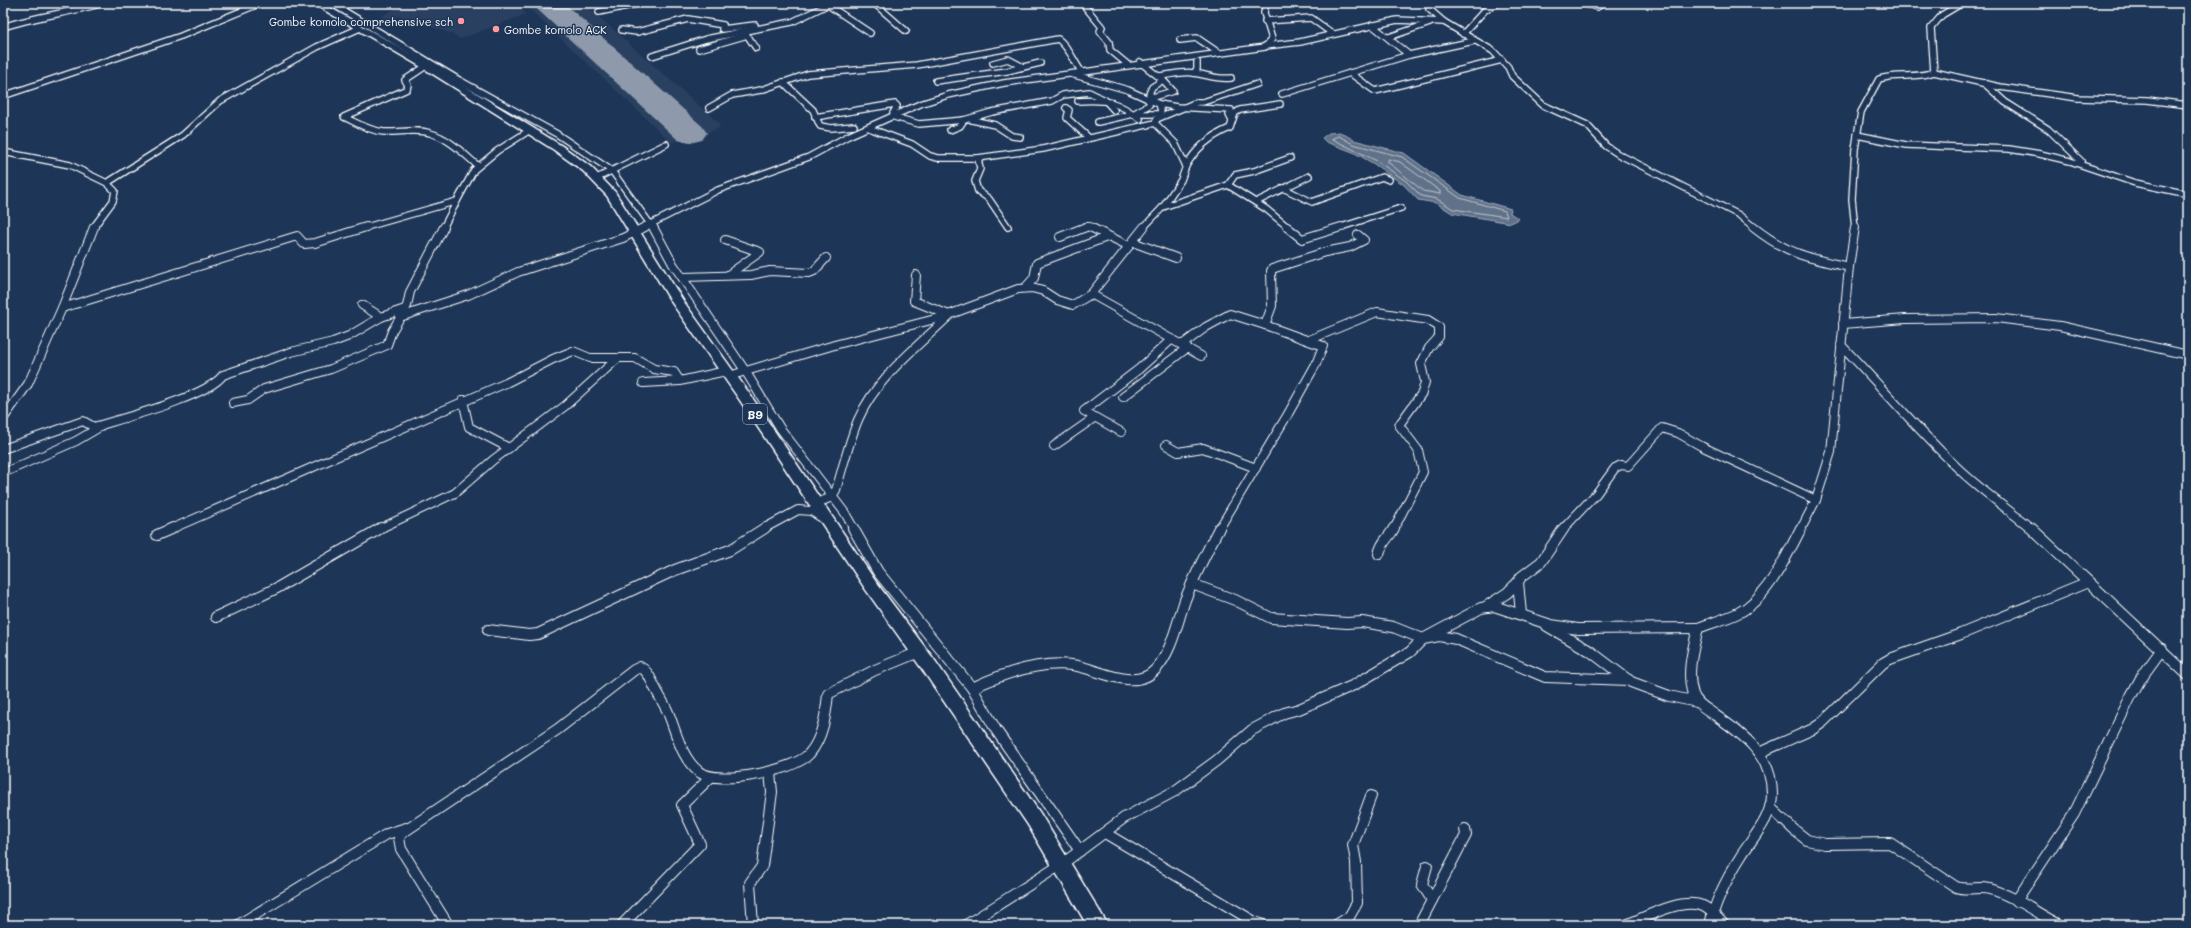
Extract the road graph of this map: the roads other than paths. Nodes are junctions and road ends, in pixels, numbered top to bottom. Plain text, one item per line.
1 (103, 3) edge
2 (261, 3) edge
3 (316, 3) edge
4 (331, 3) edge
5 (642, 3) edge
6 (874, 3) edge
7 (1082, 3) edge
8 (1266, 3) edge
9 (1429, 3) edge
10 (1498, 3) edge
11 (1582, 3) edge
12 (1604, 3) edge
13 (1962, 3) edge
14 (830, 4) edge
15 (599, 12) dead end
16 (1265, 21) junction
17 (1435, 21) junction
18 (1444, 22) junction
19 (1372, 25) junction
20 (3, 27) edge
21 (360, 28) junction
22 (765, 28) junction
23 (622, 30) dead end
24 (906, 31) dead end
25 (740, 32) junction
26 (870, 33) dead end
27 (1334, 34) junction
28 (1464, 34) junction
29 (747, 35) junction
30 (1389, 37) junction
31 (1180, 40) dead end
32 (1474, 40) junction
33 (1265, 47) junction
34 (756, 48) dead end
35 (699, 49) dead end
36 (1219, 53) junction
37 (1409, 55) junction
38 (652, 56) dead end
39 (1502, 60) junction
40 (1140, 62) junction
41 (1197, 62) dead end
42 (993, 63) dead end
43 (1040, 64) dead end
44 (1127, 64) junction
45 (1033, 65) junction
46 (426, 66) junction
47 (1023, 67) junction
48 (1081, 71) junction
49 (1934, 72) junction
50 (1070, 73) junction
51 (1194, 73) junction
52 (1350, 73) junction
53 (1045, 77) junction
54 (1161, 78) junction
55 (1231, 78) dead end
56 (936, 81) dead end
57 (783, 82) junction
58 (1984, 83) junction
59 (1257, 84) dead end
60 (1152, 87) junction
61 (1282, 94) dead end
62 (3, 96) edge
63 (1148, 99) junction
64 (1105, 100) junction
65 (1078, 101) dead end
66 (1159, 104) junction
67 (1280, 104) dead end
68 (2188, 105) edge
69 (709, 108) dead end
70 (1066, 108) dead end
71 (1183, 109) junction
72 (1114, 110) dead end
73 (1133, 114) junction
74 (815, 117) junction
75 (894, 117) junction
76 (1158, 118) junction
77 (849, 119) dead end
78 (1140, 119) dead end
79 (966, 120) junction
80 (1098, 122) dead end
81 (1232, 123) junction
82 (854, 126) junction
83 (869, 128) junction
84 (530, 130) junction
85 (950, 130) dead end
86 (858, 132) junction
87 (1857, 135) junction
88 (1020, 137) dead end
89 (1088, 137) junction
90 (666, 144) dead end
91 (3, 152) edge
92 (978, 158) junction
93 (1290, 158) dead end
94 (478, 166) junction
95 (1186, 166) junction
96 (2090, 167) junction
97 (612, 171) junction
98 (1309, 176) dead end
99 (597, 178) junction
100 (1389, 180) dead end
101 (107, 183) junction
102 (1228, 185) junction
103 (1283, 188) junction
104 (2188, 194) edge
105 (457, 201) junction
106 (1256, 202) junction
107 (1164, 206) junction
108 (1401, 208) dead end
109 (652, 225) junction
110 (1008, 227) dead end
111 (635, 232) junction
112 (1358, 235) dead end
113 (1060, 237) dead end
114 (1107, 237) junction
115 (724, 240) dead end
116 (1132, 245) junction
117 (826, 258) dead end
118 (1176, 258) dead end
119 (1849, 267) junction
120 (916, 275) dead end
121 (725, 276) junction
122 (682, 277) junction
123 (1025, 288) junction
124 (1091, 294) junction
125 (362, 305) dead end
126 (62, 308) junction
127 (405, 309) junction
128 (949, 315) junction
129 (381, 317) junction
130 (400, 317) junction
131 (1843, 324) junction
132 (1265, 326) junction
133 (1172, 339) junction
134 (1310, 340) junction
135 (1841, 345) junction
136 (1184, 346) junction
137 (2188, 355) edge
138 (1201, 356) dead end
139 (618, 358) junction
140 (746, 372) junction
141 (728, 373) junction
142 (680, 381) junction
143 (643, 383) dead end
144 (1123, 396) dead end
145 (463, 400) junction
146 (233, 403) dead end
147 (1094, 418) junction
148 (3, 419) edge
149 (93, 429) junction
150 (1122, 432) dead end
151 (1166, 445) dead end
152 (1054, 446) dead end
153 (509, 448) junction
154 (3, 449) edge
155 (1256, 468) junction
156 (3, 473) edge
157 (832, 497) junction
158 (1816, 500) junction
159 (817, 503) junction
160 (830, 524) junction
161 (157, 535) dead end
162 (1379, 554) dead end
163 (1518, 582) junction
164 (2088, 582) junction
165 (1192, 584) junction
166 (1487, 606) junction
167 (1521, 614) junction
168 (216, 617) dead end
169 (1536, 620) junction
170 (1698, 628) junction
171 (488, 630) dead end
172 (1423, 639) junction
173 (2162, 649) junction
174 (919, 652) junction
175 (2188, 675) edge
176 (1628, 680) junction
177 (972, 688) junction
178 (1697, 702) junction
179 (1761, 752) junction
180 (770, 773) junction
181 (711, 777) junction
182 (1371, 796) dead end
183 (1770, 807) junction
184 (410, 826) junction
185 (1465, 829) dead end
186 (1105, 833) junction
187 (1080, 851) junction
188 (1062, 864) junction
189 (1427, 866) dead end
190 (1432, 900) junction
191 (2016, 901) junction
192 (1712, 913) junction
193 (238, 925) edge
194 (448, 925) edge
195 (622, 925) edge
196 (753, 925) edge
197 (966, 925) edge
198 (1098, 925) edge
199 (1263, 925) edge
200 (1336, 925) edge
201 (1419, 925) edge
202 (1626, 925) edge
203 (1710, 925) edge
204 (1724, 925) edge
205 (2060, 925) edge

1 - 20 street
2 - 62 street
3 - 21 highway, B9
4 - 97 street
5 - 15 street
6 - 24 street
7 - 44 street
8 - 16 street
9 - 18 street
10 - 28 street
11 - 12 street
13 - 49 street
14 - 22 street
14 - 26 street
16 - 27 street
16 - 33 street
17 - 18 street
17 - 19 street
17 - 30 street
18 - 28 street
19 - 27 street
19 - 30 street
21 - 46 highway, B9
21 - 101 street
22 - 23 street
22 - 25 street
25 - 29 street
25 - 38 street
27 - 33 street
28 - 32 street
29 - 34 street
29 - 35 street
30 - 37 street
31 - 36 street
32 - 37 street
32 - 39 street
33 - 36 street
36 - 40 street
37 - 52 street
39 - 52 street
39 - 119 street
40 - 44 street
40 - 54 street
41 - 51 street
42 - 47 street
43 - 45 street
44 - 48 street
45 - 47 street
45 - 53 street
46 - 84 highway, B9
46 - 94 street
47 - 56 street
48 - 50 street
48 - 57 street
49 - 58 street
49 - 87 street
50 - 53 street
50 - 63 street
51 - 54 street
51 - 55 street
52 - 61 street
53 - 75 street
54 - 60 street
54 - 63 street
57 - 69 street
57 - 74 street
58 - 68 street
58 - 96 street
59 - 71 street
60 - 63 street
60 - 63 street
63 - 66 street
63 - 73 street
64 - 65 street
64 - 72 street
64 - 73 street
64 - 79 street
66 - 71 street
66 - 76 street
67 - 81 street
70 - 89 street
71 - 76 street
71 - 81 street
73 - 76 street
73 - 78 street
73 - 80 street
74 - 75 street
74 - 82 street
75 - 79 street
75 - 83 street
76 - 89 street
76 - 95 street
77 - 82 street
79 - 85 street
79 - 88 street
81 - 95 street
82 - 86 street
83 - 86 street
83 - 92 street
84 - 94 street
84 - 99 highway, B9
86 - 109 street
87 - 96 street
87 - 119 street
89 - 92 street
90 - 97 street
91 - 101 street
92 - 110 street
93 - 102 street
94 - 105 street
95 - 107 street
96 - 104 street
97 - 99 street
97 - 109 street
98 - 103 street
99 - 111 highway, B9
100 - 103 street
101 - 126 street
102 - 106 street
102 - 107 street
103 - 106 street
105 - 126 street
105 - 127 street
106 - 108 street
107 - 116 street
109 - 111 street
109 - 122 street
111 - 130 street
111 - 141 highway, B9
112 - 132 street
113 - 114 street
114 - 116 street
114 - 123 street
115 - 121 street
116 - 118 street
116 - 124 street
117 - 121 street
119 - 131 street
120 - 128 street
121 - 122 street
122 - 140 street
123 - 124 street
123 - 128 street
124 - 133 street
125 - 129 street
126 - 148 street
127 - 129 street
127 - 130 street
128 - 140 street
128 - 157 street
129 - 149 street
130 - 146 street
131 - 135 street
131 - 137 street
132 - 134 street
132 - 136 street
133 - 136 street
133 - 147 street
134 - 155 street
134 - 162 street
135 - 158 street
135 - 164 street
136 - 138 street
136 - 144 street
139 - 142 street
139 - 145 street
139 - 153 street
140 - 141 street
140 - 157 street
141 - 142 street
141 - 159 highway, B9
142 - 143 street
145 - 153 street
145 - 161 street
147 - 150 street
147 - 152 street
149 - 154 street
149 - 156 street
151 - 155 street
153 - 168 street
155 - 165 street
157 - 159 street
157 - 177 street
158 - 163 street
158 - 170 street
159 - 160 highway, B9
160 - 171 street
160 - 174 highway, B9
163 - 166 street
163 - 167 street
164 - 173 street
164 - 179 street
165 - 172 street
165 - 177 street
166 - 167 street
166 - 172 street
167 - 169 street
169 - 170 street
169 - 176 street
170 - 178 street
172 - 176 street
172 - 186 street
173 - 175 street
173 - 191 street
174 - 180 street
174 - 188 highway, B9
176 - 178 street
177 - 187 street
178 - 179 street
179 - 183 street
180 - 181 street
180 - 196 street
181 - 184 street
181 - 195 street
182 - 200 street
183 - 191 street
183 - 192 street
184 - 193 street
184 - 194 street
185 - 190 street
186 - 187 street
186 - 199 street
187 - 188 street
188 - 197 street
188 - 198 highway, B9
189 - 190 street
190 - 201 street
191 - 205 street
192 - 202 street
192 - 203 street
192 - 204 street

